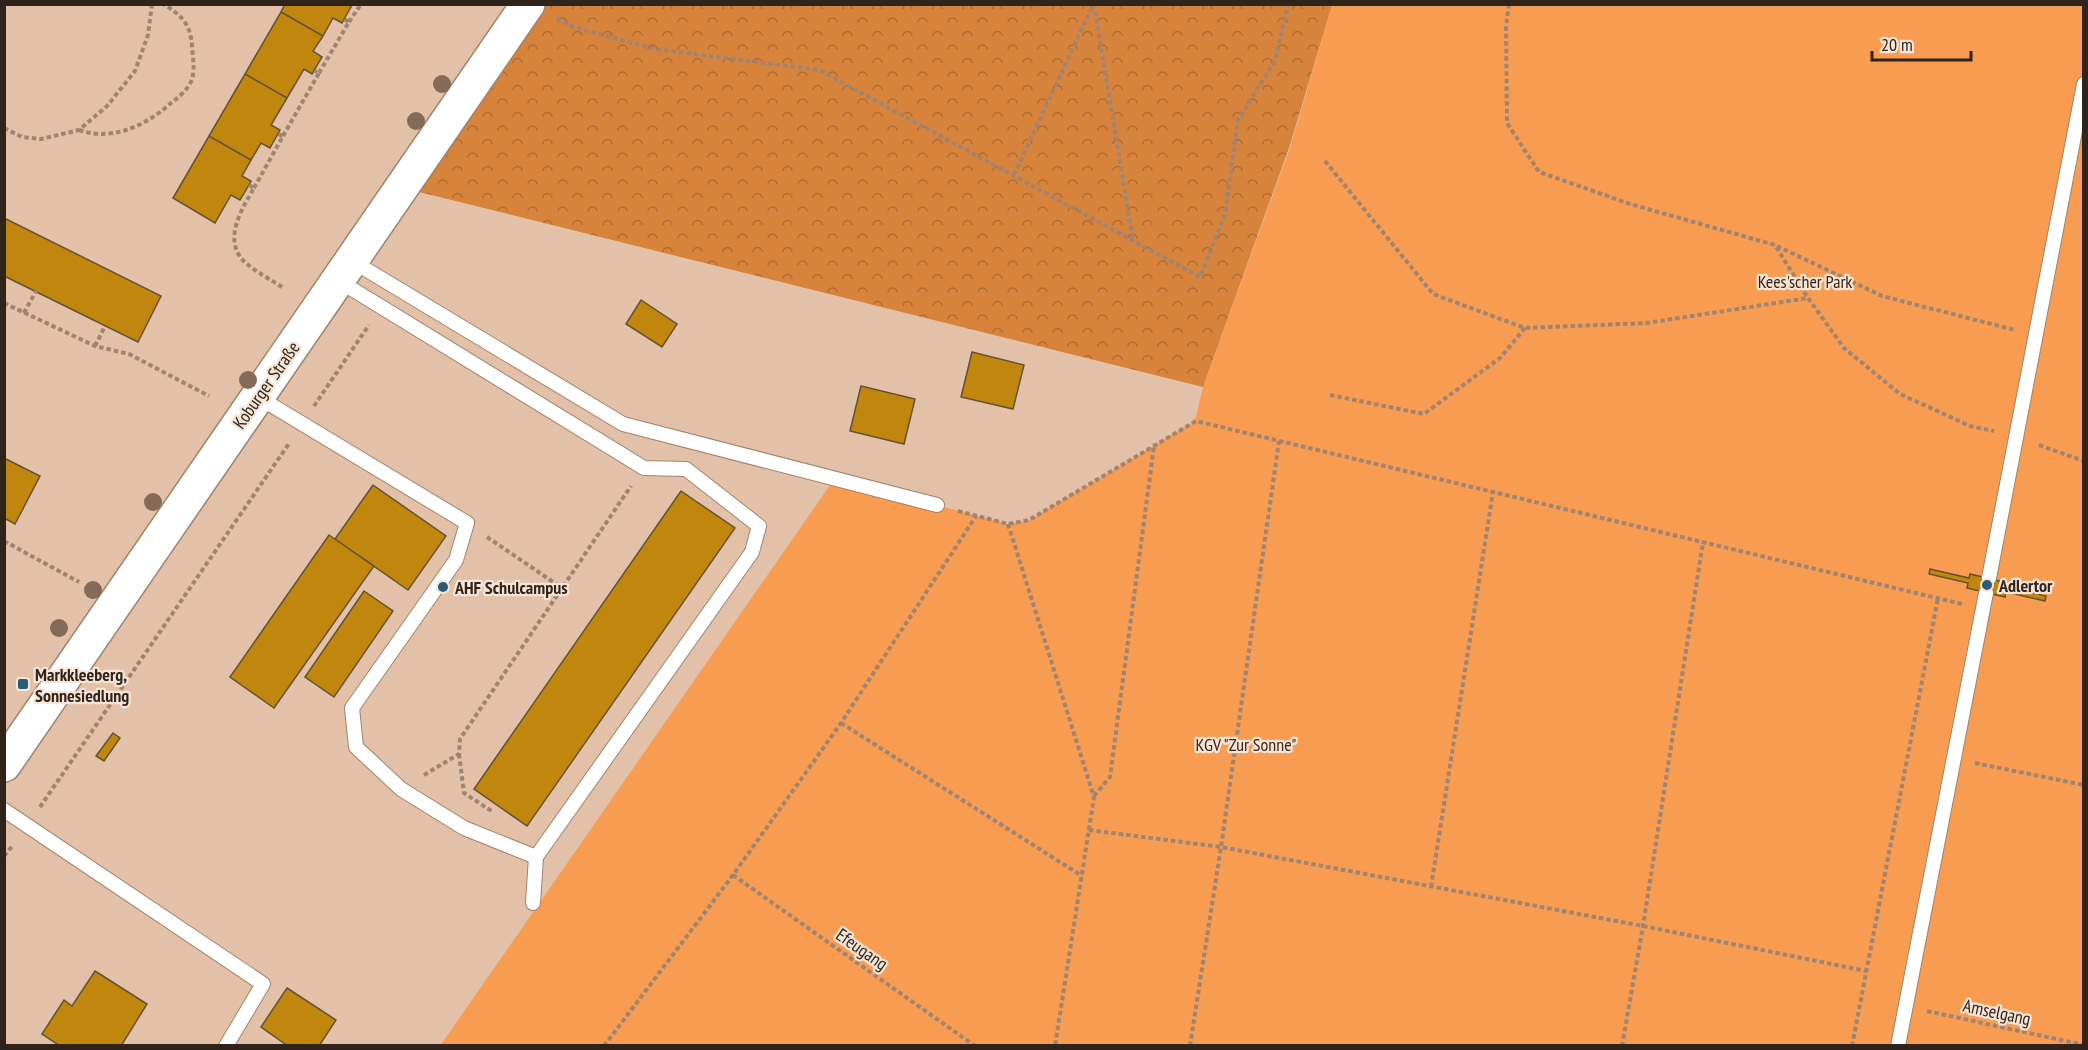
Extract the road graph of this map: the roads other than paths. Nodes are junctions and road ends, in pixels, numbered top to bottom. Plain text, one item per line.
1 (540, 9) edge
2 (2084, 84) edge
3 (346, 271) junction
4 (258, 397) junction
5 (937, 505) dead end
6 (1989, 578) dead end
7 (1986, 592) dead end
8 (4, 765) edge
9 (4, 810) edge
10 (536, 857) junction
11 (533, 903) dead end
12 (226, 1046) edge
13 (1898, 1046) edge

1 - 3 main road, Koburger Straße
2 - 6 lane
3 - 4 main road, Koburger Straße
3 - 5 lane
3 - 10 lane
4 - 8 main road, Koburger Straße
4 - 10 lane
7 - 13 lane
9 - 12 lane
10 - 11 lane

